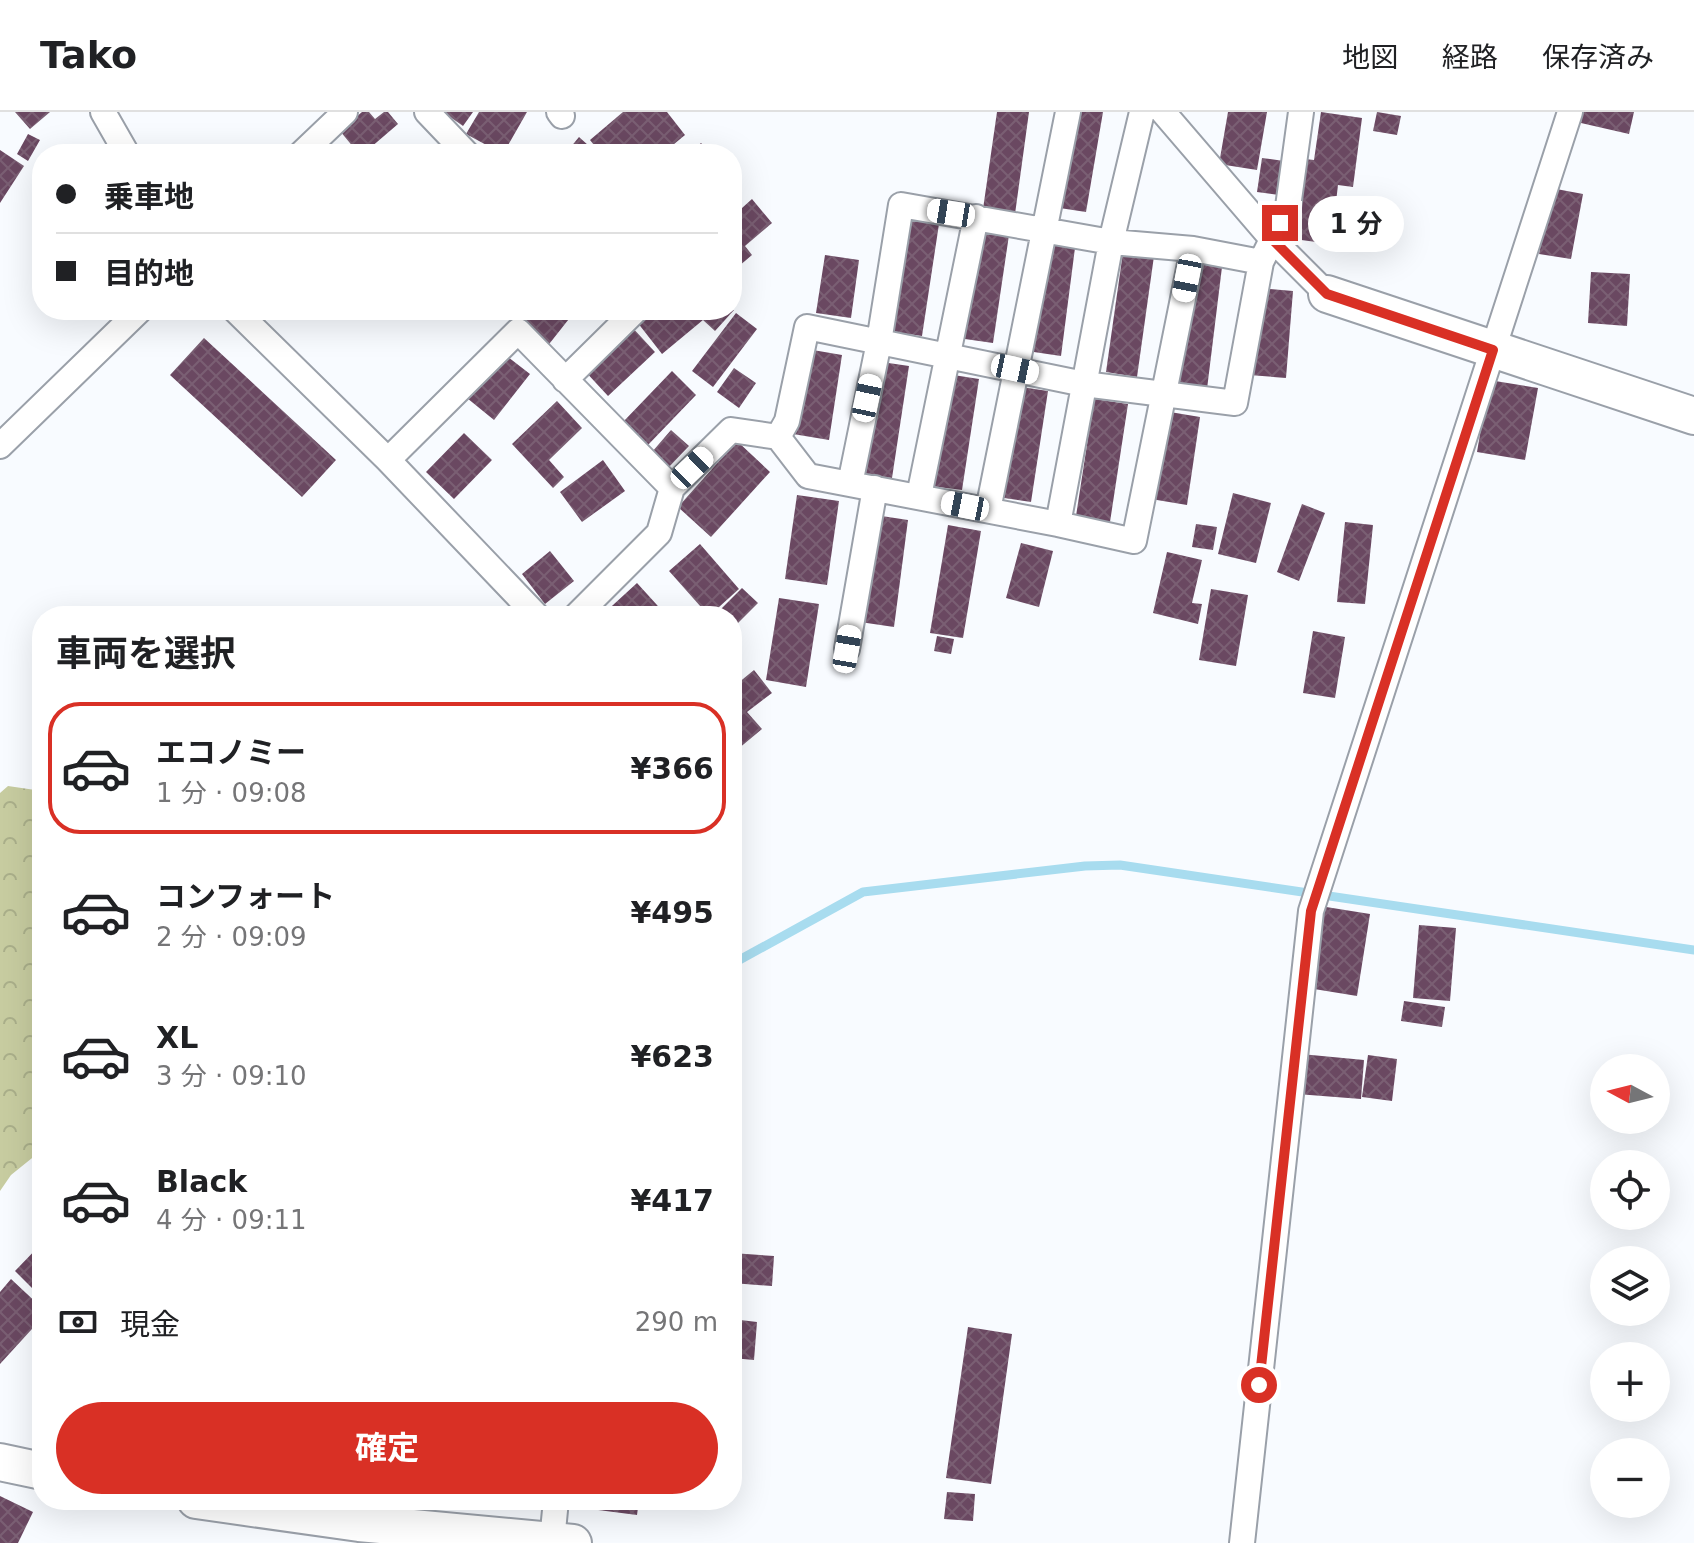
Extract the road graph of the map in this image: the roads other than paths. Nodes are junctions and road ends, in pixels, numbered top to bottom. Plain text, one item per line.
1 (103, 112) edge
2 (345, 112) edge
3 (427, 112) edge
4 (1068, 112) edge
5 (1142, 112) edge
6 (1163, 112) edge
7 (1301, 112) edge
8 (1570, 112) edge
9 (121, 144) edge
10 (311, 144) edge
11 (457, 144) edge
12 (976, 217) junction
13 (1043, 229) junction
14 (1272, 239) junction
15 (1111, 242) junction
16 (1193, 249) junction
17 (1261, 262) junction
18 (1327, 294) joint
19 (130, 320) edge
20 (245, 320) edge
21 (626, 320) edge
22 (879, 342) junction
23 (1493, 350) junction
24 (947, 356) junction
25 (1015, 369) junction
26 (565, 380) junction
27 (1084, 384) junction
28 (1164, 393) junction
29 (1694, 416) edge
30 (778, 437) junction
31 (0, 446) edge
32 (388, 460) junction
33 (850, 484) junction
34 (672, 488) junction
35 (875, 488) junction
36 (919, 496) junction
37 (988, 510) junction
38 (1058, 524) junction
39 (527, 606) edge
40 (586, 606) edge
41 (847, 649) dead end
42 (0, 1462) edge
43 (32, 1469) edge
44 (267, 1510) edge
45 (558, 1510) edge
46 (563, 1542) edge
47 (1242, 1543) edge

1 - 9 street
2 - 10 street
3 - 11 street
4 - 13 street
5 - 15 street
6 - 14 street
7 - 14 street
8 - 23 street
12 - 13 street
12 - 22 street
12 - 24 street
13 - 15 street
13 - 25 street
14 - 17 street
14 - 18 street
15 - 16 street
15 - 27 street
16 - 17 street
16 - 28 street
17 - 28 street
18 - 23 street
19 - 31 street
20 - 32 street
21 - 26 street
22 - 24 street
22 - 30 street
22 - 33 street
23 - 29 street
23 - 47 street
24 - 25 street
24 - 36 street
25 - 27 street
25 - 37 street
26 - 32 street
26 - 34 street
27 - 28 street
27 - 38 street
28 - 38 street
30 - 33 street
30 - 34 street
32 - 39 street
33 - 35 street
34 - 40 street
35 - 36 street
35 - 41 street
36 - 37 street
37 - 38 street
42 - 43 street
44 - 46 street
45 - 46 street

